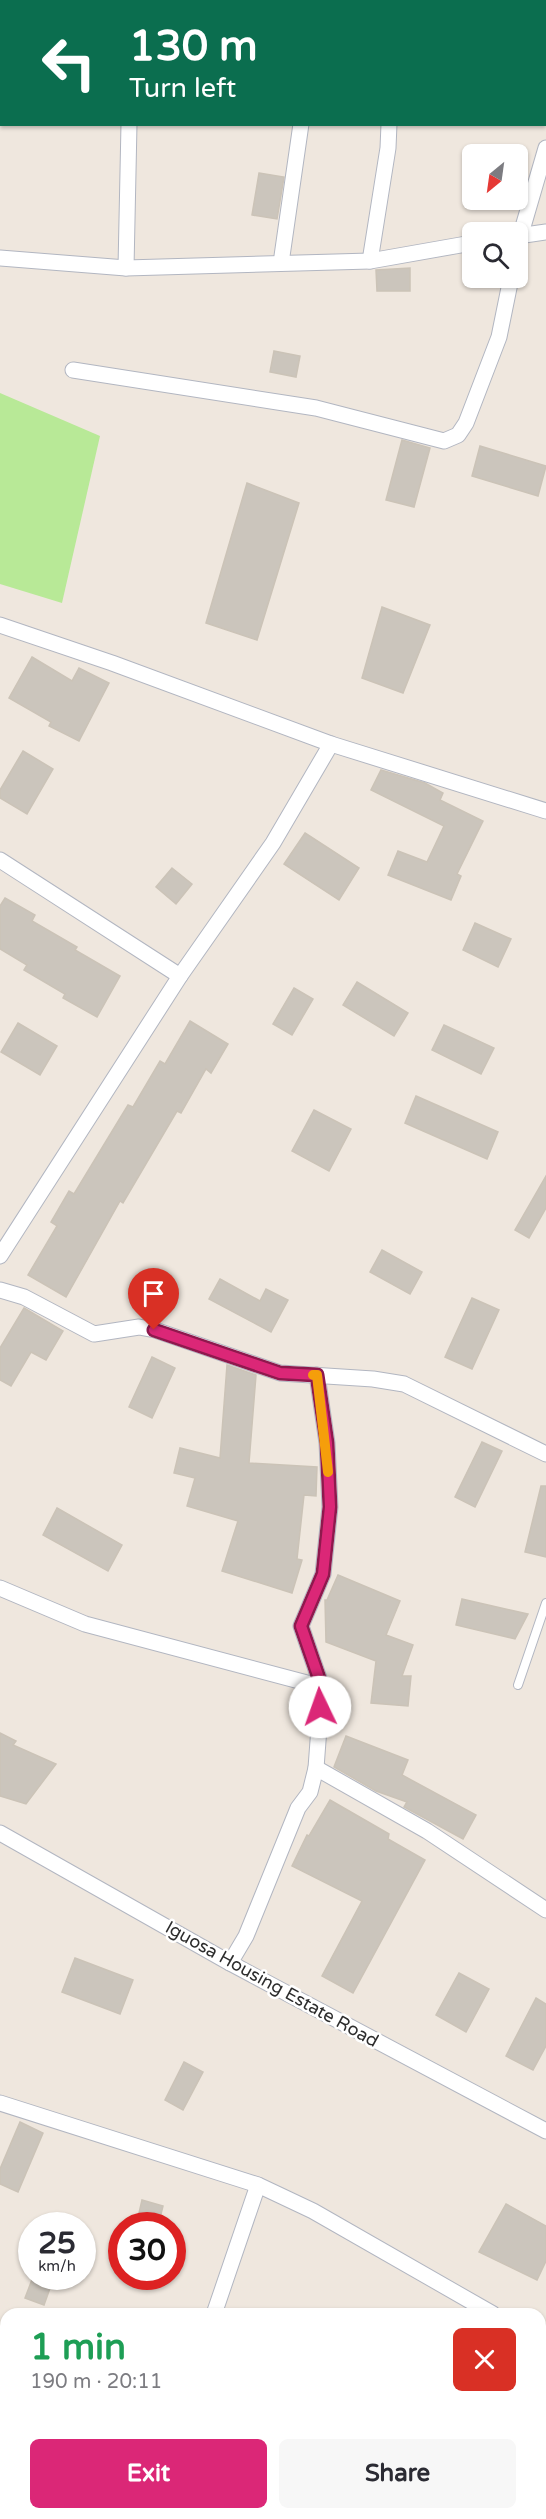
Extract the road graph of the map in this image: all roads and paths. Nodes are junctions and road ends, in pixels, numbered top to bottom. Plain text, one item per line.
1 (129, 126) edge
2 (301, 126) edge
3 (389, 126) edge
4 (546, 148) edge
5 (523, 222) edge
6 (546, 232) edge
7 (528, 236) edge
8 (462, 245) edge
9 (0, 258) edge
10 (370, 261) junction
11 (281, 263) junction
12 (126, 268) junction
13 (509, 288) edge
14 (73, 370) dead end
15 (0, 625) edge
16 (331, 744) junction
17 (546, 811) edge
18 (0, 860) edge
19 (180, 976) junction
20 (0, 1256) edge
21 (0, 1290) edge
22 (317, 1375) junction
23 (546, 1454) edge
24 (0, 1588) edge
25 (546, 1603) edge
26 (518, 1685) dead end
27 (322, 1687) junction
28 (316, 1768) junction
29 (0, 1833) edge
30 (546, 1910) edge
31 (230, 1963) junction
32 (0, 2103) edge
33 (546, 2131) edge
34 (258, 2185) junction
35 (216, 2308) edge
36 (483, 2308) edge

1 - 12 street
2 - 11 street
3 - 10 street
4 - 5 street
6 - 7 street
8 - 10 street
9 - 12 street
10 - 11 street
11 - 12 street
13 - 14 street
15 - 16 street
16 - 17 street
16 - 19 street
18 - 19 street
19 - 20 street
21 - 22 street
22 - 23 street
22 - 27 street
24 - 27 street
25 - 26 lane
27 - 28 street
28 - 30 street
28 - 31 street
29 - 31 street, Iguosa Housing Estate Road
31 - 33 street, Iguosa Housing Estate Road
32 - 34 street
34 - 35 street
34 - 36 street

